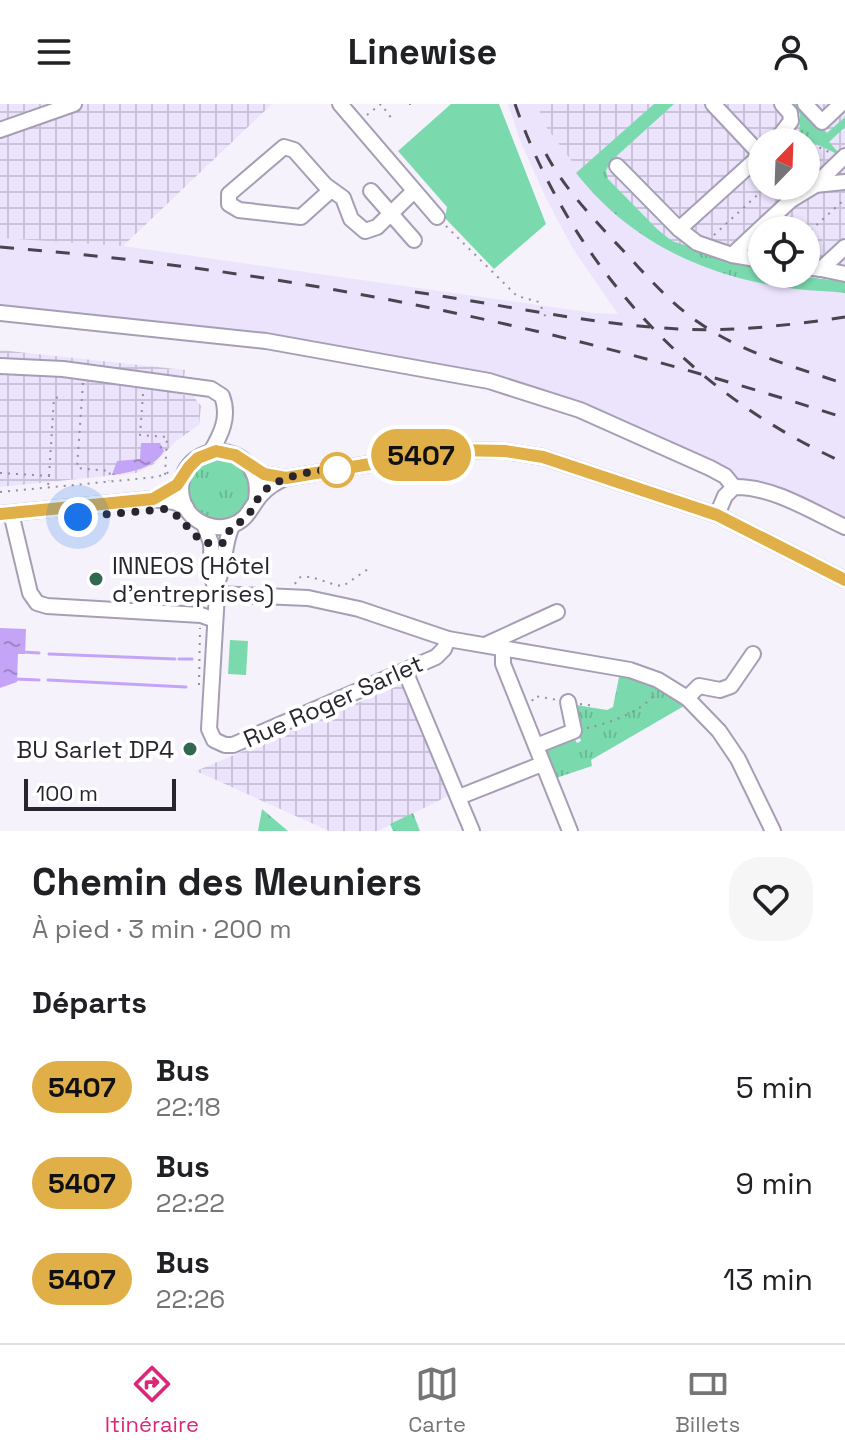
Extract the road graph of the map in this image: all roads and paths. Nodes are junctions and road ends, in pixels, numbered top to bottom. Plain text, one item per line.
1 (74, 104) edge
2 (340, 104) edge
3 (713, 104) edge
4 (782, 104) edge
5 (805, 104) edge
6 (841, 104) edge
7 (392, 119) dead end
8 (357, 124) junction
9 (786, 128) edge
10 (0, 130) edge
11 (748, 141) edge
12 (820, 148) edge
13 (842, 160) edge
14 (617, 166) dead end
15 (748, 167) edge
16 (845, 182) edge
17 (821, 185) junction
18 (331, 190) junction
19 (371, 191) dead end
20 (414, 191) junction
21 (845, 199) edge
22 (752, 200) edge
23 (392, 213) junction
24 (437, 217) joint
25 (820, 222) edge
26 (679, 229) junction
27 (710, 239) dead end
28 (414, 240) dead end
29 (845, 247) edge
30 (732, 255) junction
31 (748, 258) edge
32 (820, 264) edge
33 (820, 269) edge
34 (845, 274) edge
35 (0, 313) edge
36 (547, 320) dead end
37 (0, 366) edge
38 (83, 381) dead end
39 (143, 386) dead end
40 (64, 397) dead end
41 (73, 398) dead end
42 (81, 399) junction
43 (225, 420) junction
44 (210, 453) junction
45 (237, 456) junction
46 (250, 466) junction
47 (180, 472) junction
48 (0, 473) edge
49 (49, 476) junction
50 (165, 476) junction
51 (286, 478) junction
52 (109, 481) junction
53 (48, 487) junction
54 (734, 487) junction
55 (0, 492) edge
56 (153, 499) junction
57 (256, 500) junction
58 (186, 507) junction
59 (6, 514) edge
60 (717, 515) junction
61 (204, 524) junction
62 (232, 526) junction
63 (845, 527) edge
64 (371, 567) dead end
65 (845, 580) edge
66 (217, 589) junction
67 (294, 597) junction
68 (557, 612) dead end
69 (215, 620) junction
70 (448, 639) junction
71 (485, 645) junction
72 (503, 647) junction
73 (753, 654) dead end
74 (405, 671) junction
75 (663, 683) junction
76 (687, 698) junction
77 (568, 702) dead end
78 (574, 731) junction
79 (536, 746) junction
80 (542, 764) junction
81 (459, 797) junction
82 (472, 831) edge
83 (570, 831) edge
84 (773, 831) edge

1 - 10 street
2 - 8 street
3 - 11 street
4 - 9 street
5 - 6 street
7 - 8 path
8 - 20 street
12 - 13 path
13 - 17 street
14 - 26 street
15 - 26 street
16 - 17 street
17 - 30 street
18 - 18 street
18 - 23 street
19 - 23 street
20 - 23 street
20 - 24 street
21 - 25 path
22 - 27 path
23 - 28 street
24 - 36 path
26 - 30 street
29 - 32 street
30 - 31 street
33 - 34 street
35 - 54 street
37 - 43 street
38 - 42 path
39 - 50 path
40 - 49 path
41 - 42 path
42 - 52 path
43 - 44 street
43 - 45 street
44 - 45 street
44 - 47 street
45 - 46 street
46 - 51 street
46 - 57 street
47 - 50 path
47 - 56 street
47 - 58 street
48 - 49 path
49 - 53 path
50 - 52 path
51 - 57 street
51 - 60 street
52 - 53 path
53 - 55 path
54 - 60 street
54 - 63 street
56 - 58 street
56 - 59 street
57 - 62 street
58 - 61 street
59 - 69 street
60 - 65 street
61 - 62 street
61 - 66 street
62 - 66 street
64 - 67 path
66 - 67 street
66 - 69 street, Rue Roger Sarlet
67 - 70 street
68 - 71 street
69 - 74 street, Rue Roger Sarlet
70 - 71 street
70 - 74 street, Rue Roger Sarlet
71 - 72 street
72 - 75 street
72 - 79 street
73 - 76 street
74 - 81 street
75 - 76 street
75 - 78 path
76 - 84 street
77 - 78 street
78 - 79 street
79 - 80 street
80 - 81 street
80 - 83 street
81 - 82 street

